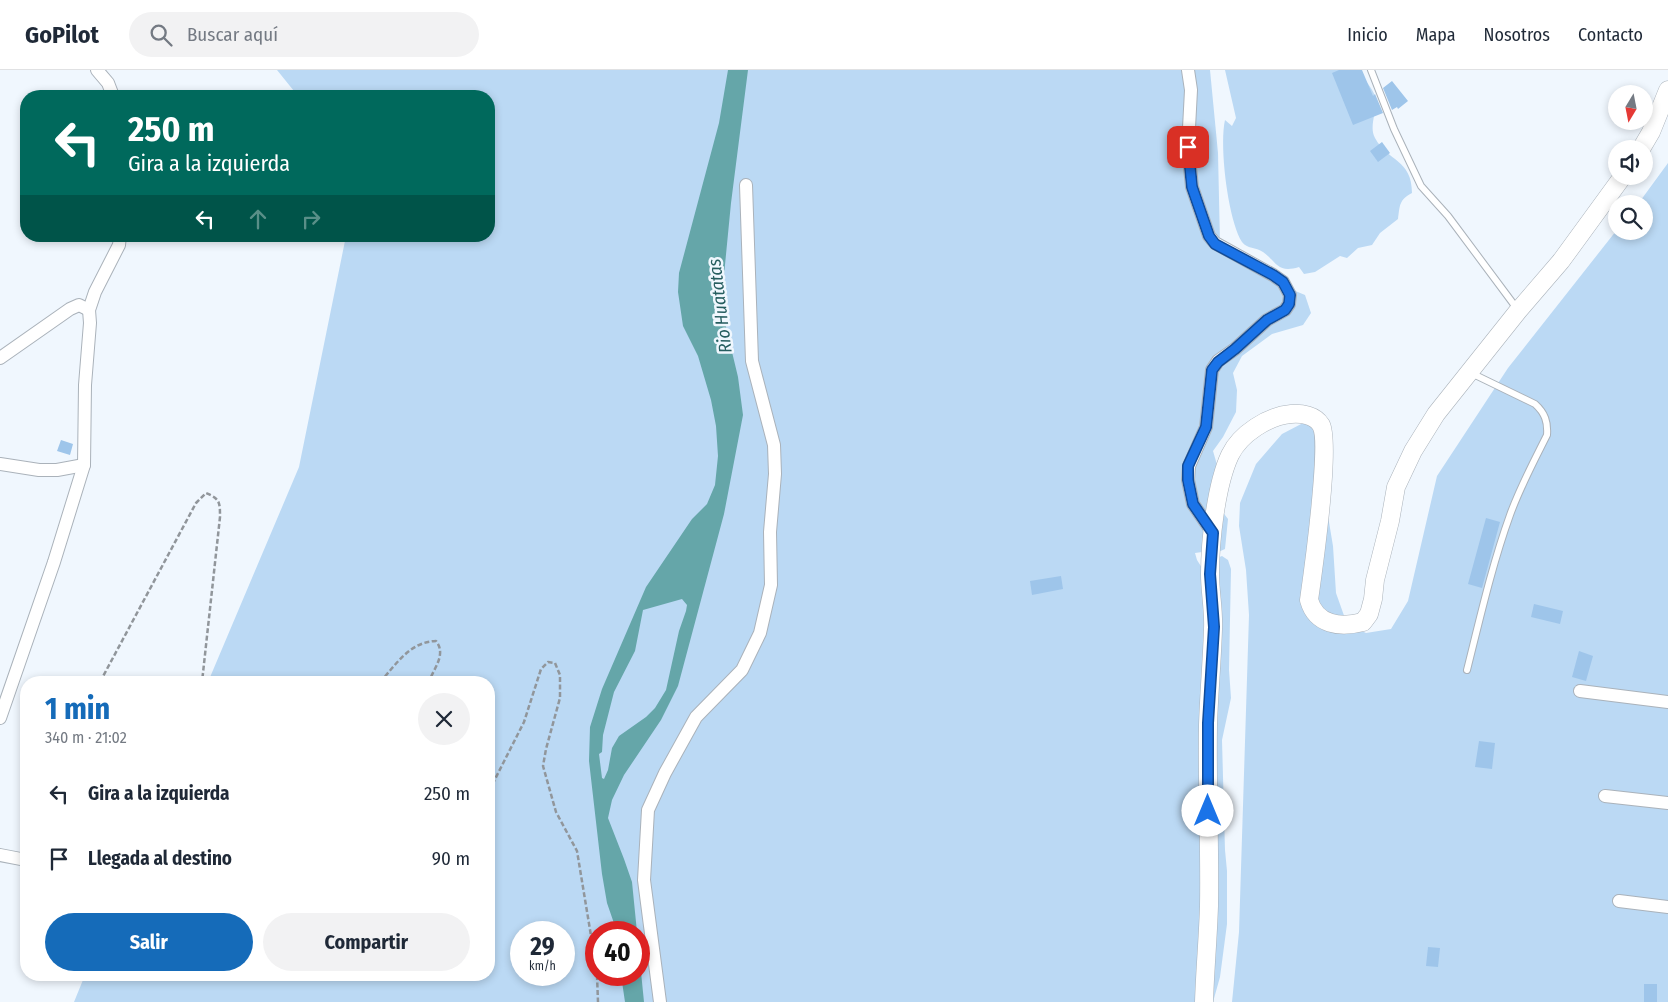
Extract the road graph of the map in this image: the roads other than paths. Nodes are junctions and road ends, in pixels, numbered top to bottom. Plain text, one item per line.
1 (97, 70) edge
2 (1188, 70) edge
3 (1371, 70) edge
4 (111, 90) edge
5 (1668, 90) edge
6 (1646, 140) edge
7 (746, 185) dead end
8 (1617, 185) edge
9 (119, 242) edge
10 (89, 310) junction
11 (1518, 310) junction
12 (0, 358) edge
13 (1470, 372) junction
14 (0, 464) edge
15 (84, 465) junction
16 (1213, 533) junction
17 (1467, 670) dead end
18 (1580, 691) dead end
19 (1668, 702) edge
20 (0, 718) edge
21 (1605, 796) dead end
22 (1668, 803) edge
23 (0, 855) edge
24 (20, 859) edge
25 (1619, 901) dead end
26 (1668, 907) edge
27 (1203, 999) edge
28 (660, 1002) edge

1 - 4 street
2 - 16 street
3 - 11 lane
5 - 6 street
7 - 28 street
8 - 11 street
9 - 10 street
10 - 12 street
10 - 15 street
11 - 13 street
13 - 16 street
13 - 17 lane
14 - 15 street
15 - 20 street
16 - 27 street
18 - 19 street
21 - 22 street
23 - 24 street
25 - 26 street

